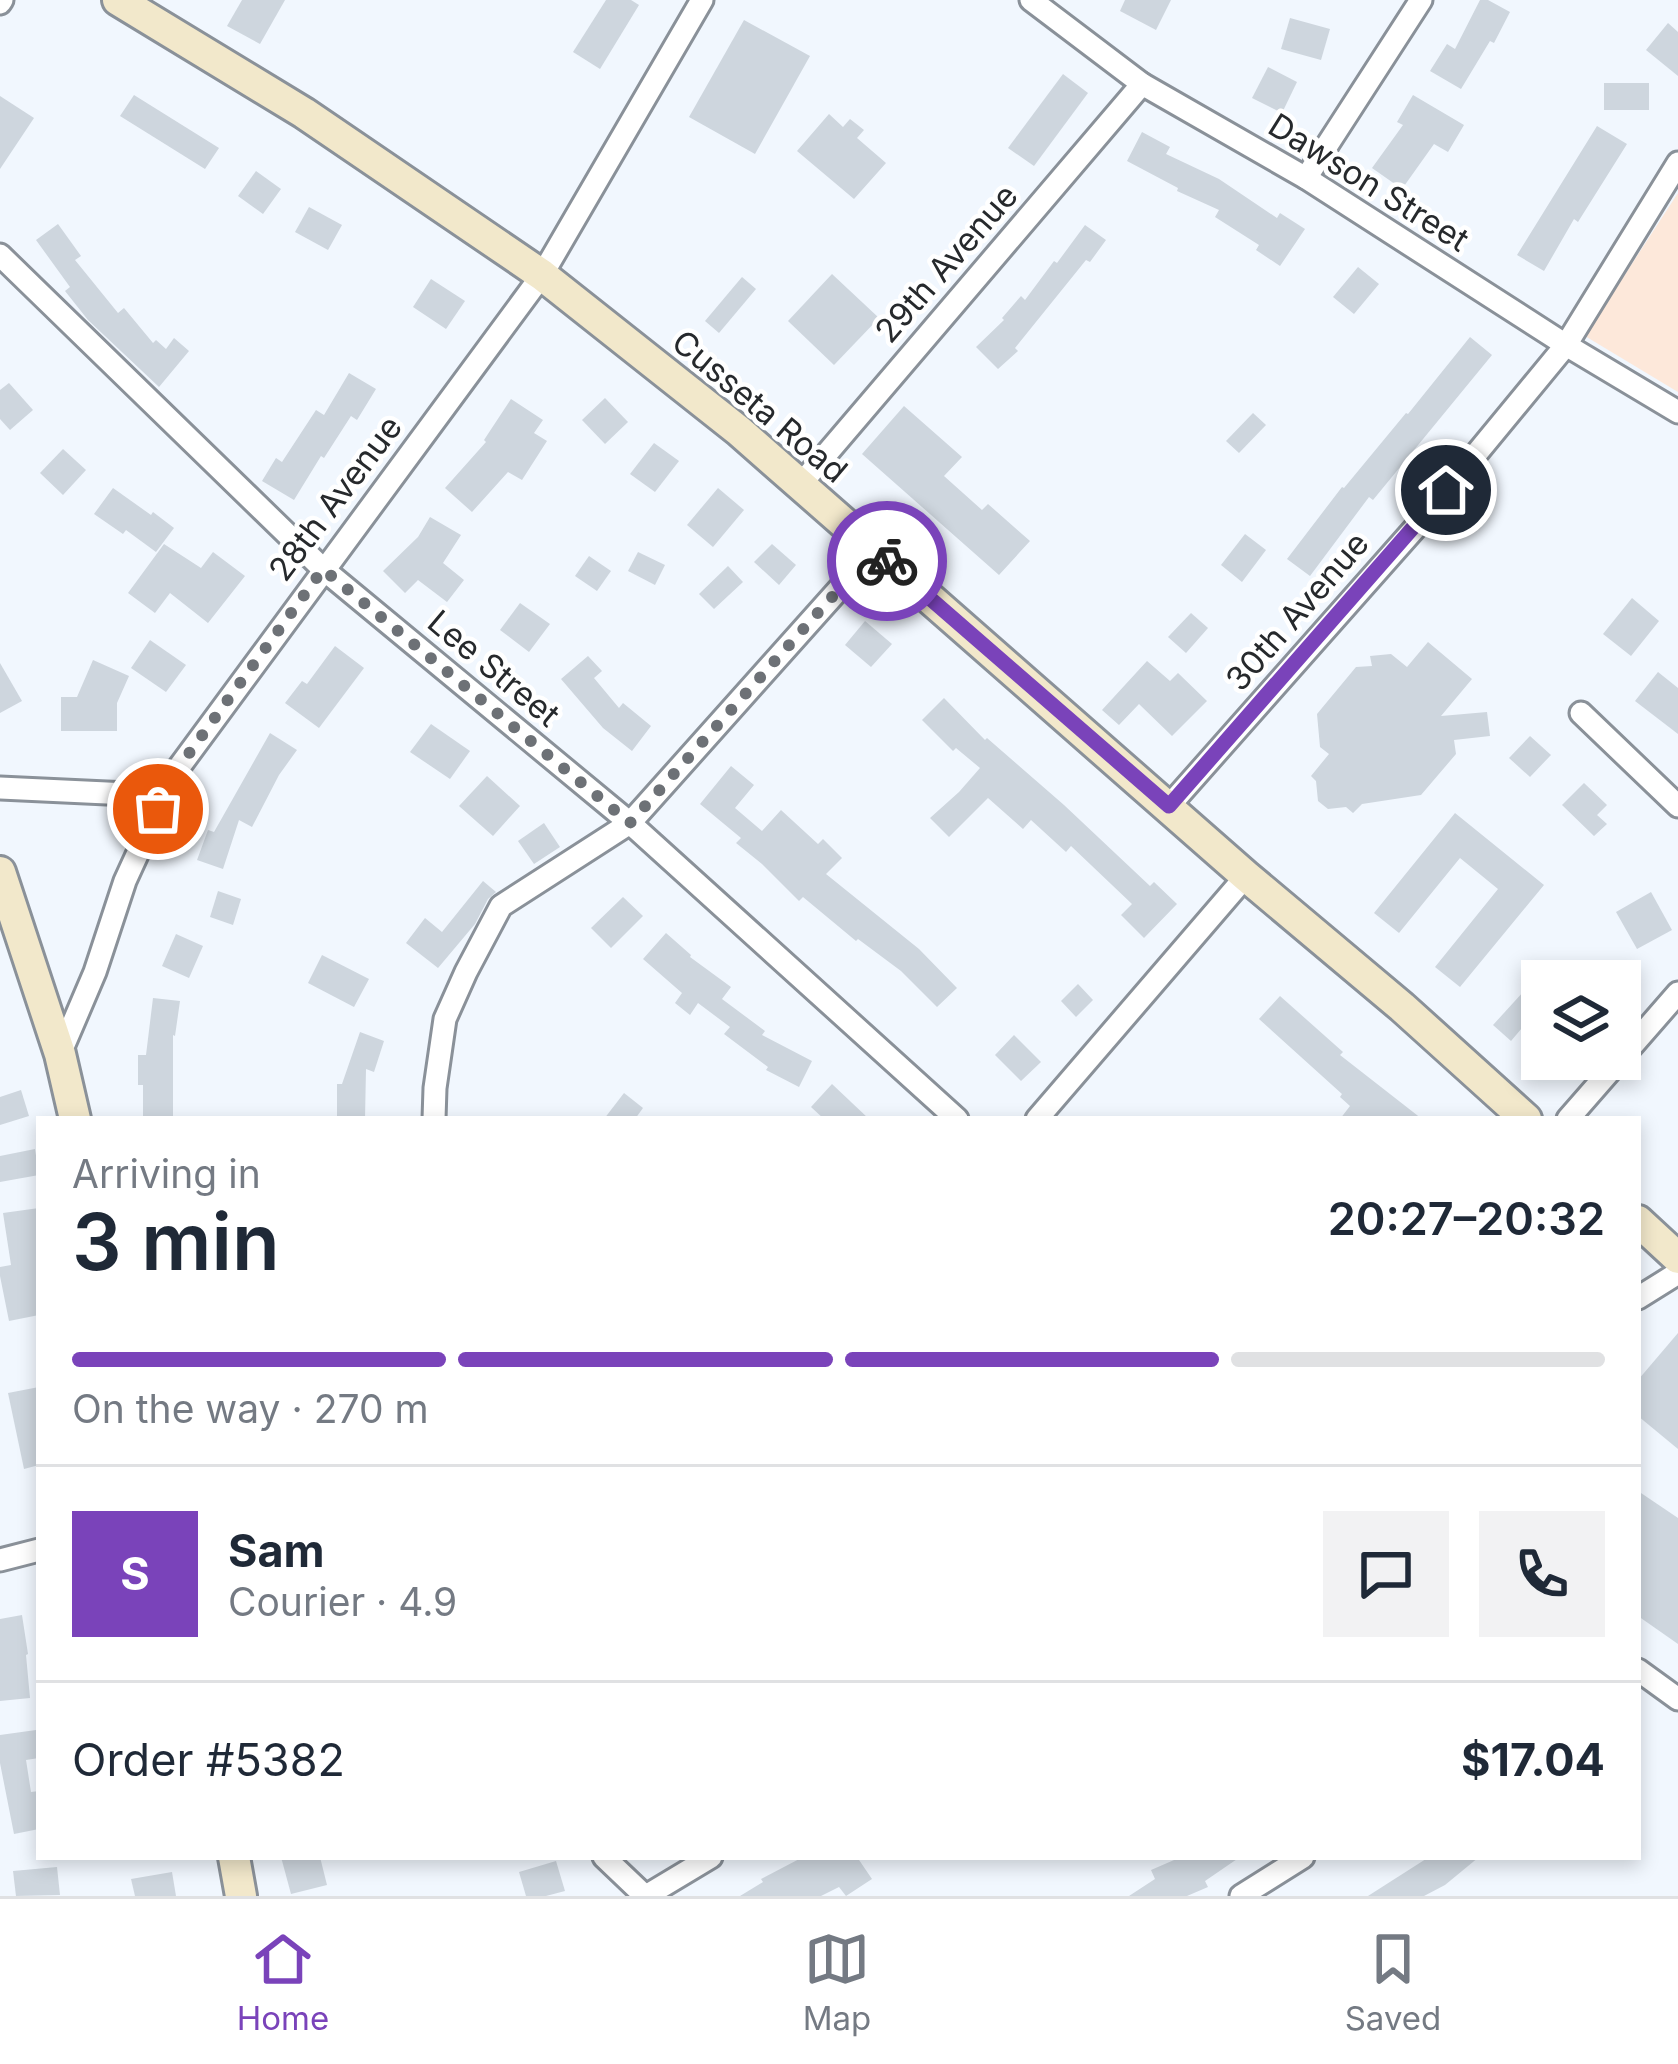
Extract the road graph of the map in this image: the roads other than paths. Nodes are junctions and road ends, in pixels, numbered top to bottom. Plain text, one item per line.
1 (118, 0) edge
2 (702, 0) edge
3 (1031, 0) edge
4 (1421, 0) edge
5 (1058, 8) edge
6 (1142, 84) junction
7 (1678, 163) edge
8 (1306, 178) junction
9 (0, 255) edge
10 (542, 275) junction
11 (1566, 345) junction
12 (1678, 412) edge
13 (800, 484) junction
14 (874, 550) junction
15 (323, 569) junction
16 (1582, 712) dead end
17 (174, 774) junction
18 (0, 788) edge
19 (1169, 806) junction
20 (1678, 806) edge
21 (630, 823) junction
22 (0, 872) edge
23 (1246, 876) junction
24 (1678, 992) edge
25 (60, 1054) junction
26 (74, 1116) edge
27 (434, 1116) edge
28 (954, 1116) edge
29 (1040, 1116) edge
30 (1523, 1116) edge
31 (1571, 1116) edge
32 (1641, 1224) edge
33 (1678, 1258) edge
34 (1678, 1273) edge
35 (1641, 1296) edge
36 (36, 1551) edge
37 (0, 1560) edge
38 (1641, 1672) edge
39 (1678, 1699) edge
40 (235, 1860) edge
41 (607, 1860) edge
42 (706, 1860) edge
43 (1299, 1860) edge
44 (242, 1896) edge
45 (645, 1896) edge
46 (1241, 1896) edge

1 - 10 street, Cusseta Road
2 - 10 street, 28th Avenue
3 - 5 street, Dawson Street
4 - 8 street
5 - 6 street, Dawson Street
6 - 8 street, Dawson Street
6 - 13 street, 29th Avenue
7 - 11 street, 30th Avenue
8 - 11 street, Dawson Street
9 - 15 street, Lee Street
10 - 13 street, Cusseta Road
10 - 15 street, 28th Avenue
11 - 12 street, Dawson Street
11 - 19 street, 30th Avenue
13 - 14 street, Cusseta Road
14 - 19 street, Cusseta Road
14 - 21 street
15 - 17 street, 28th Avenue
15 - 21 street, Lee Street
16 - 20 street
17 - 18 street
17 - 25 street, 28th Avenue
19 - 23 street, Cusseta Road
21 - 27 street
21 - 28 street, Lee Street
22 - 25 street
23 - 29 street
23 - 30 street, Cusseta Road
24 - 31 street
25 - 26 street
32 - 33 street
34 - 35 street
36 - 37 street
38 - 39 street
40 - 44 street
41 - 45 street
42 - 45 street
43 - 46 street

